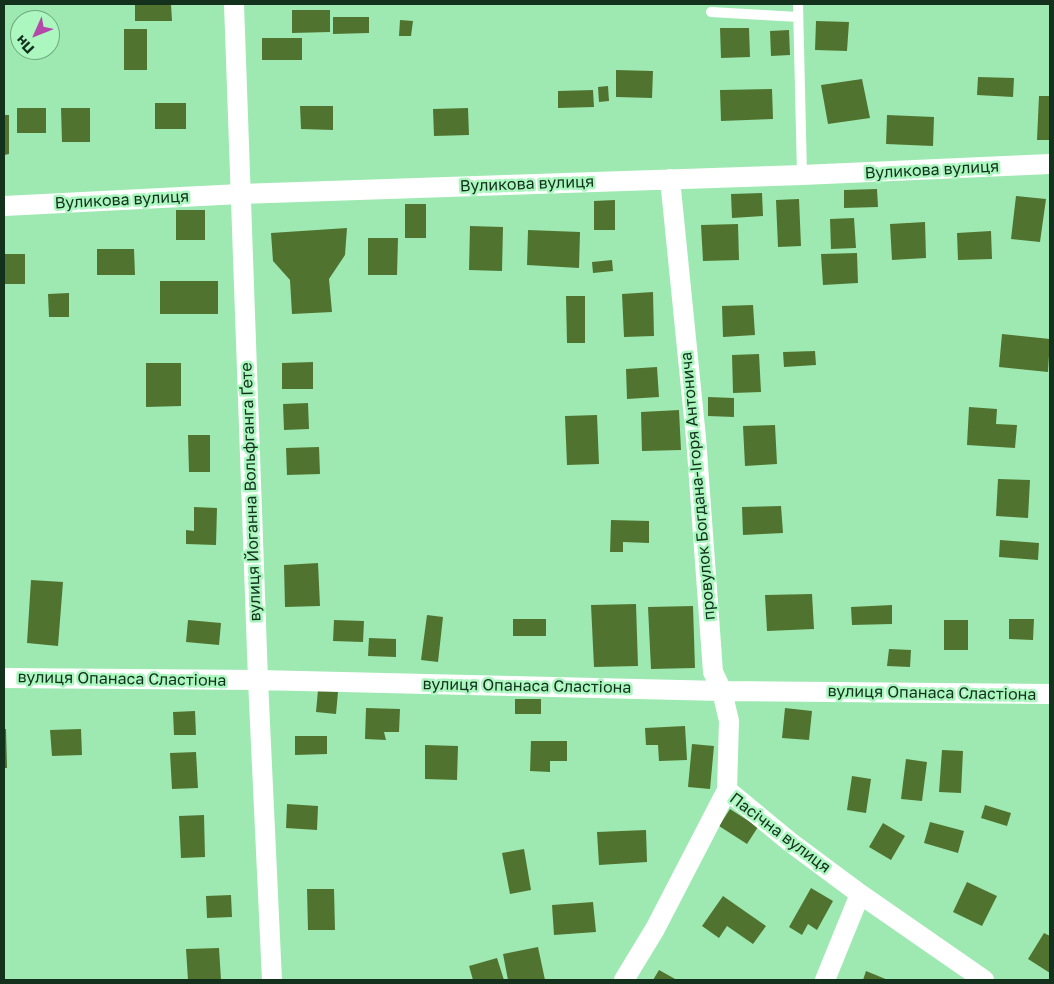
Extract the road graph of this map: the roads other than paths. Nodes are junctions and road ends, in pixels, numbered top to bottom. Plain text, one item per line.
1 (234, 4) edge
2 (798, 4) edge
3 (711, 12) dead end
4 (798, 17) junction
5 (1050, 164) edge
6 (802, 175) junction
7 (670, 179) junction
8 (240, 194) junction
9 (4, 206) edge
10 (4, 678) edge
11 (258, 680) junction
12 (722, 691) junction
13 (1050, 694) edge
14 (727, 790) junction
15 (860, 894) junction
16 (272, 980) edge
17 (624, 980) edge
18 (825, 980) edge
19 (984, 980) edge

1 - 8 street, вулиця Йоганна Вольфганга Ґете
2 - 4 lane
3 - 4 lane
4 - 6 lane
5 - 6 street, Вуликова вулиця
6 - 7 street, Вуликова вулиця
7 - 8 street, Вуликова вулиця
7 - 12 street, провулок Богдана-Ігоря Антонича
8 - 9 street, Вуликова вулиця
8 - 11 street, вулиця Йоганна Вольфганга Ґете
10 - 11 street, вулиця Опанаса Сластіона
11 - 12 street, вулиця Опанаса Сластіона
11 - 16 street, вулиця Йоганна Вольфганга Ґете
12 - 13 street, вулиця Опанаса Сластіона
12 - 14 street, провулок Богдана-Ігоря Антонича
14 - 15 street, Пасічна вулиця
14 - 17 street, Пасічна вулиця
15 - 18 street
15 - 19 street, Пасічна вулиця

